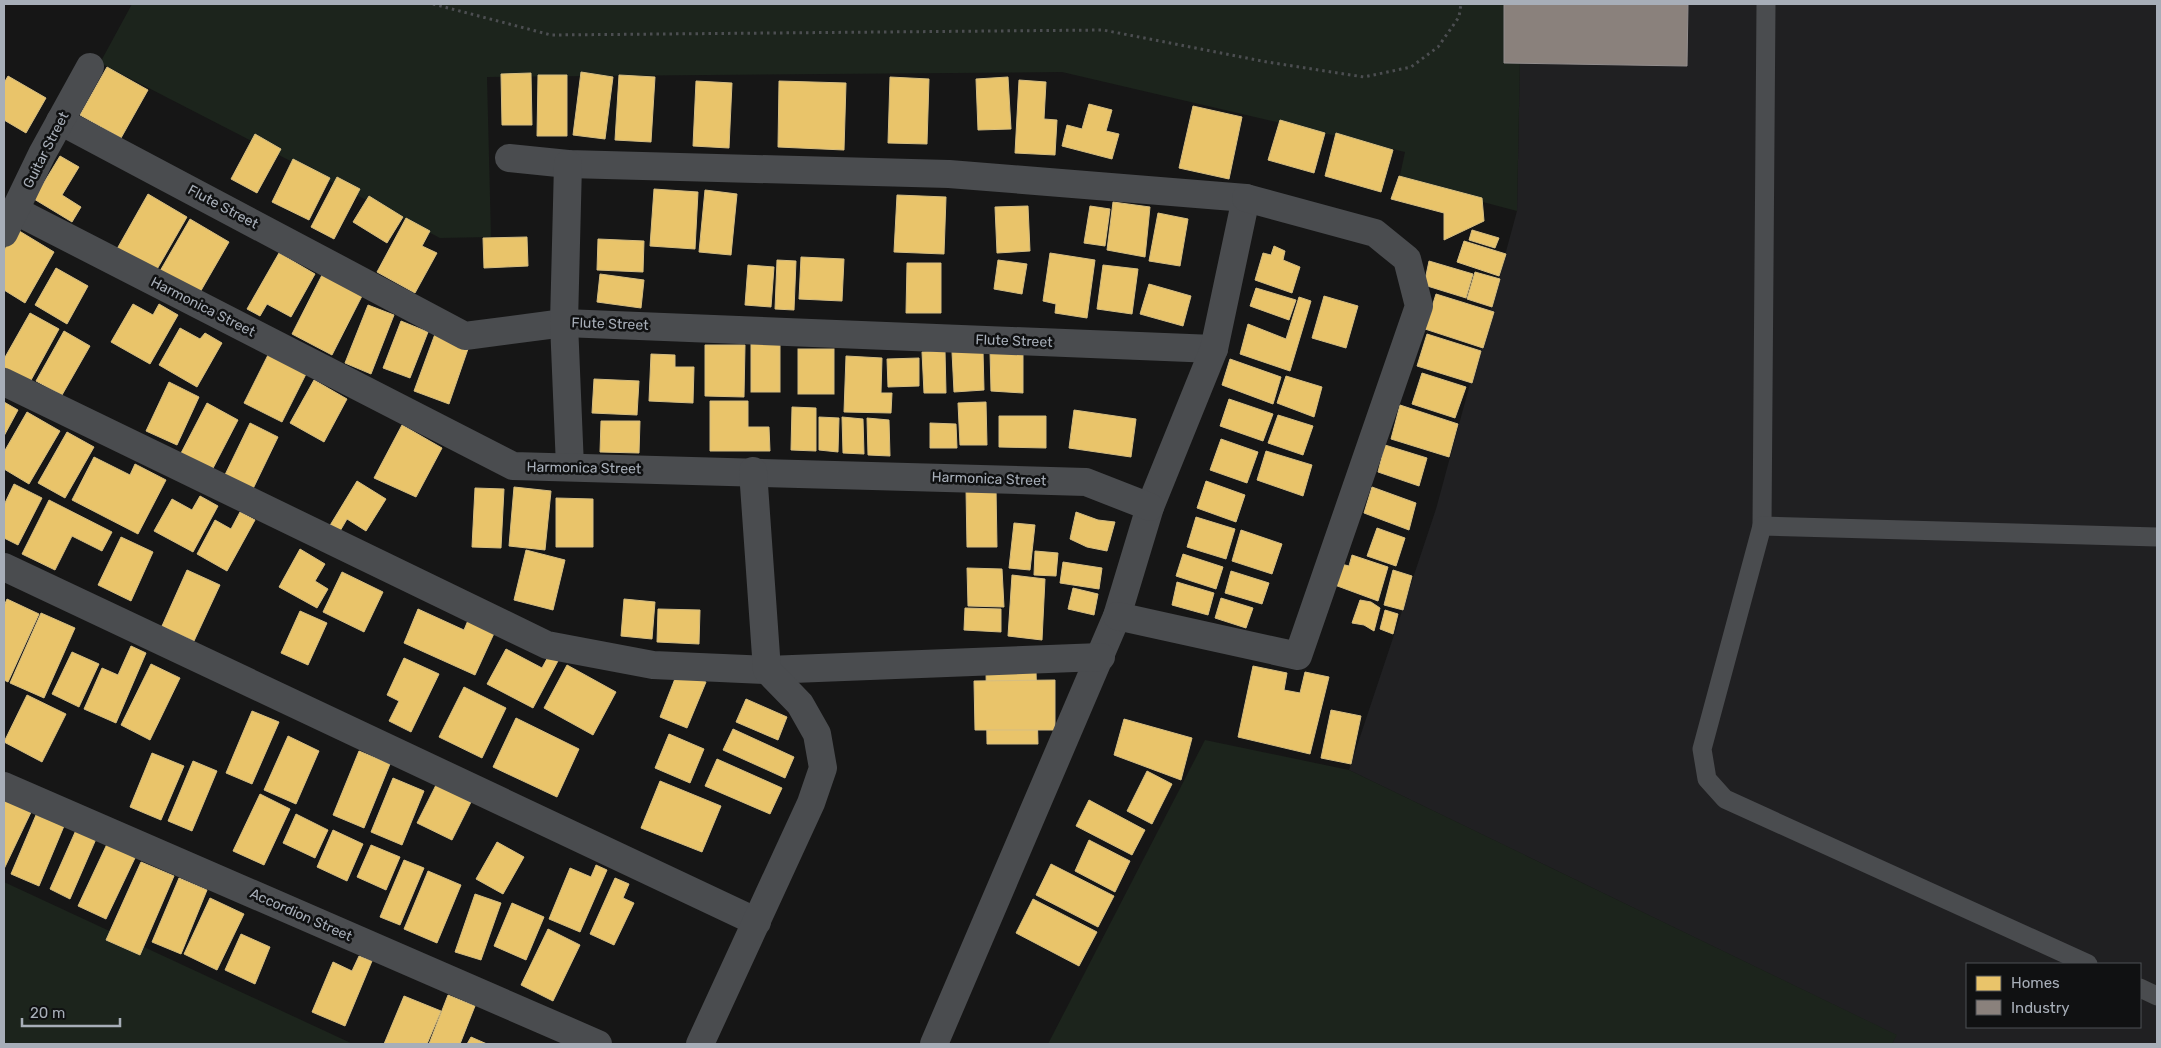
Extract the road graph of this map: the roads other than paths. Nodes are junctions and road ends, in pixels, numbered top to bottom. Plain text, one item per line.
1 (1766, 4) edge
2 (90, 67) dead end
3 (60, 121) junction
4 (509, 158) dead end
5 (568, 164) junction
6 (1246, 198) junction
7 (10, 222) edge
8 (564, 323) junction
9 (1214, 349) junction
10 (4, 382) edge
11 (570, 467) junction
12 (753, 471) junction
13 (1150, 507) junction
14 (1762, 526) junction
15 (2157, 537) edge
16 (4, 567) edge
17 (1117, 616) junction
18 (1101, 657) junction
19 (768, 670) junction
20 (4, 786) edge
21 (757, 922) junction
22 (2086, 963) edge
23 (2141, 988) edge
24 (2157, 996) edge
25 (598, 1044) edge
26 (700, 1044) edge
27 (934, 1044) edge

1 - 14 lane
2 - 3 street, Guitar Street
3 - 7 street, Guitar Street
3 - 8 street, Flute Street
4 - 5 street
5 - 6 street
5 - 8 street
6 - 9 street
6 - 17 street
7 - 11 street, Harmonica Street
8 - 9 street, Flute Street
8 - 11 street
9 - 13 street
10 - 19 street
11 - 12 street, Harmonica Street
12 - 13 street, Harmonica Street
12 - 19 street
13 - 17 street
14 - 15 lane
14 - 22 lane
16 - 21 street
17 - 18 street
18 - 19 street
18 - 27 street
19 - 21 street
20 - 25 street, Accordion Street
21 - 26 street
23 - 24 lane

